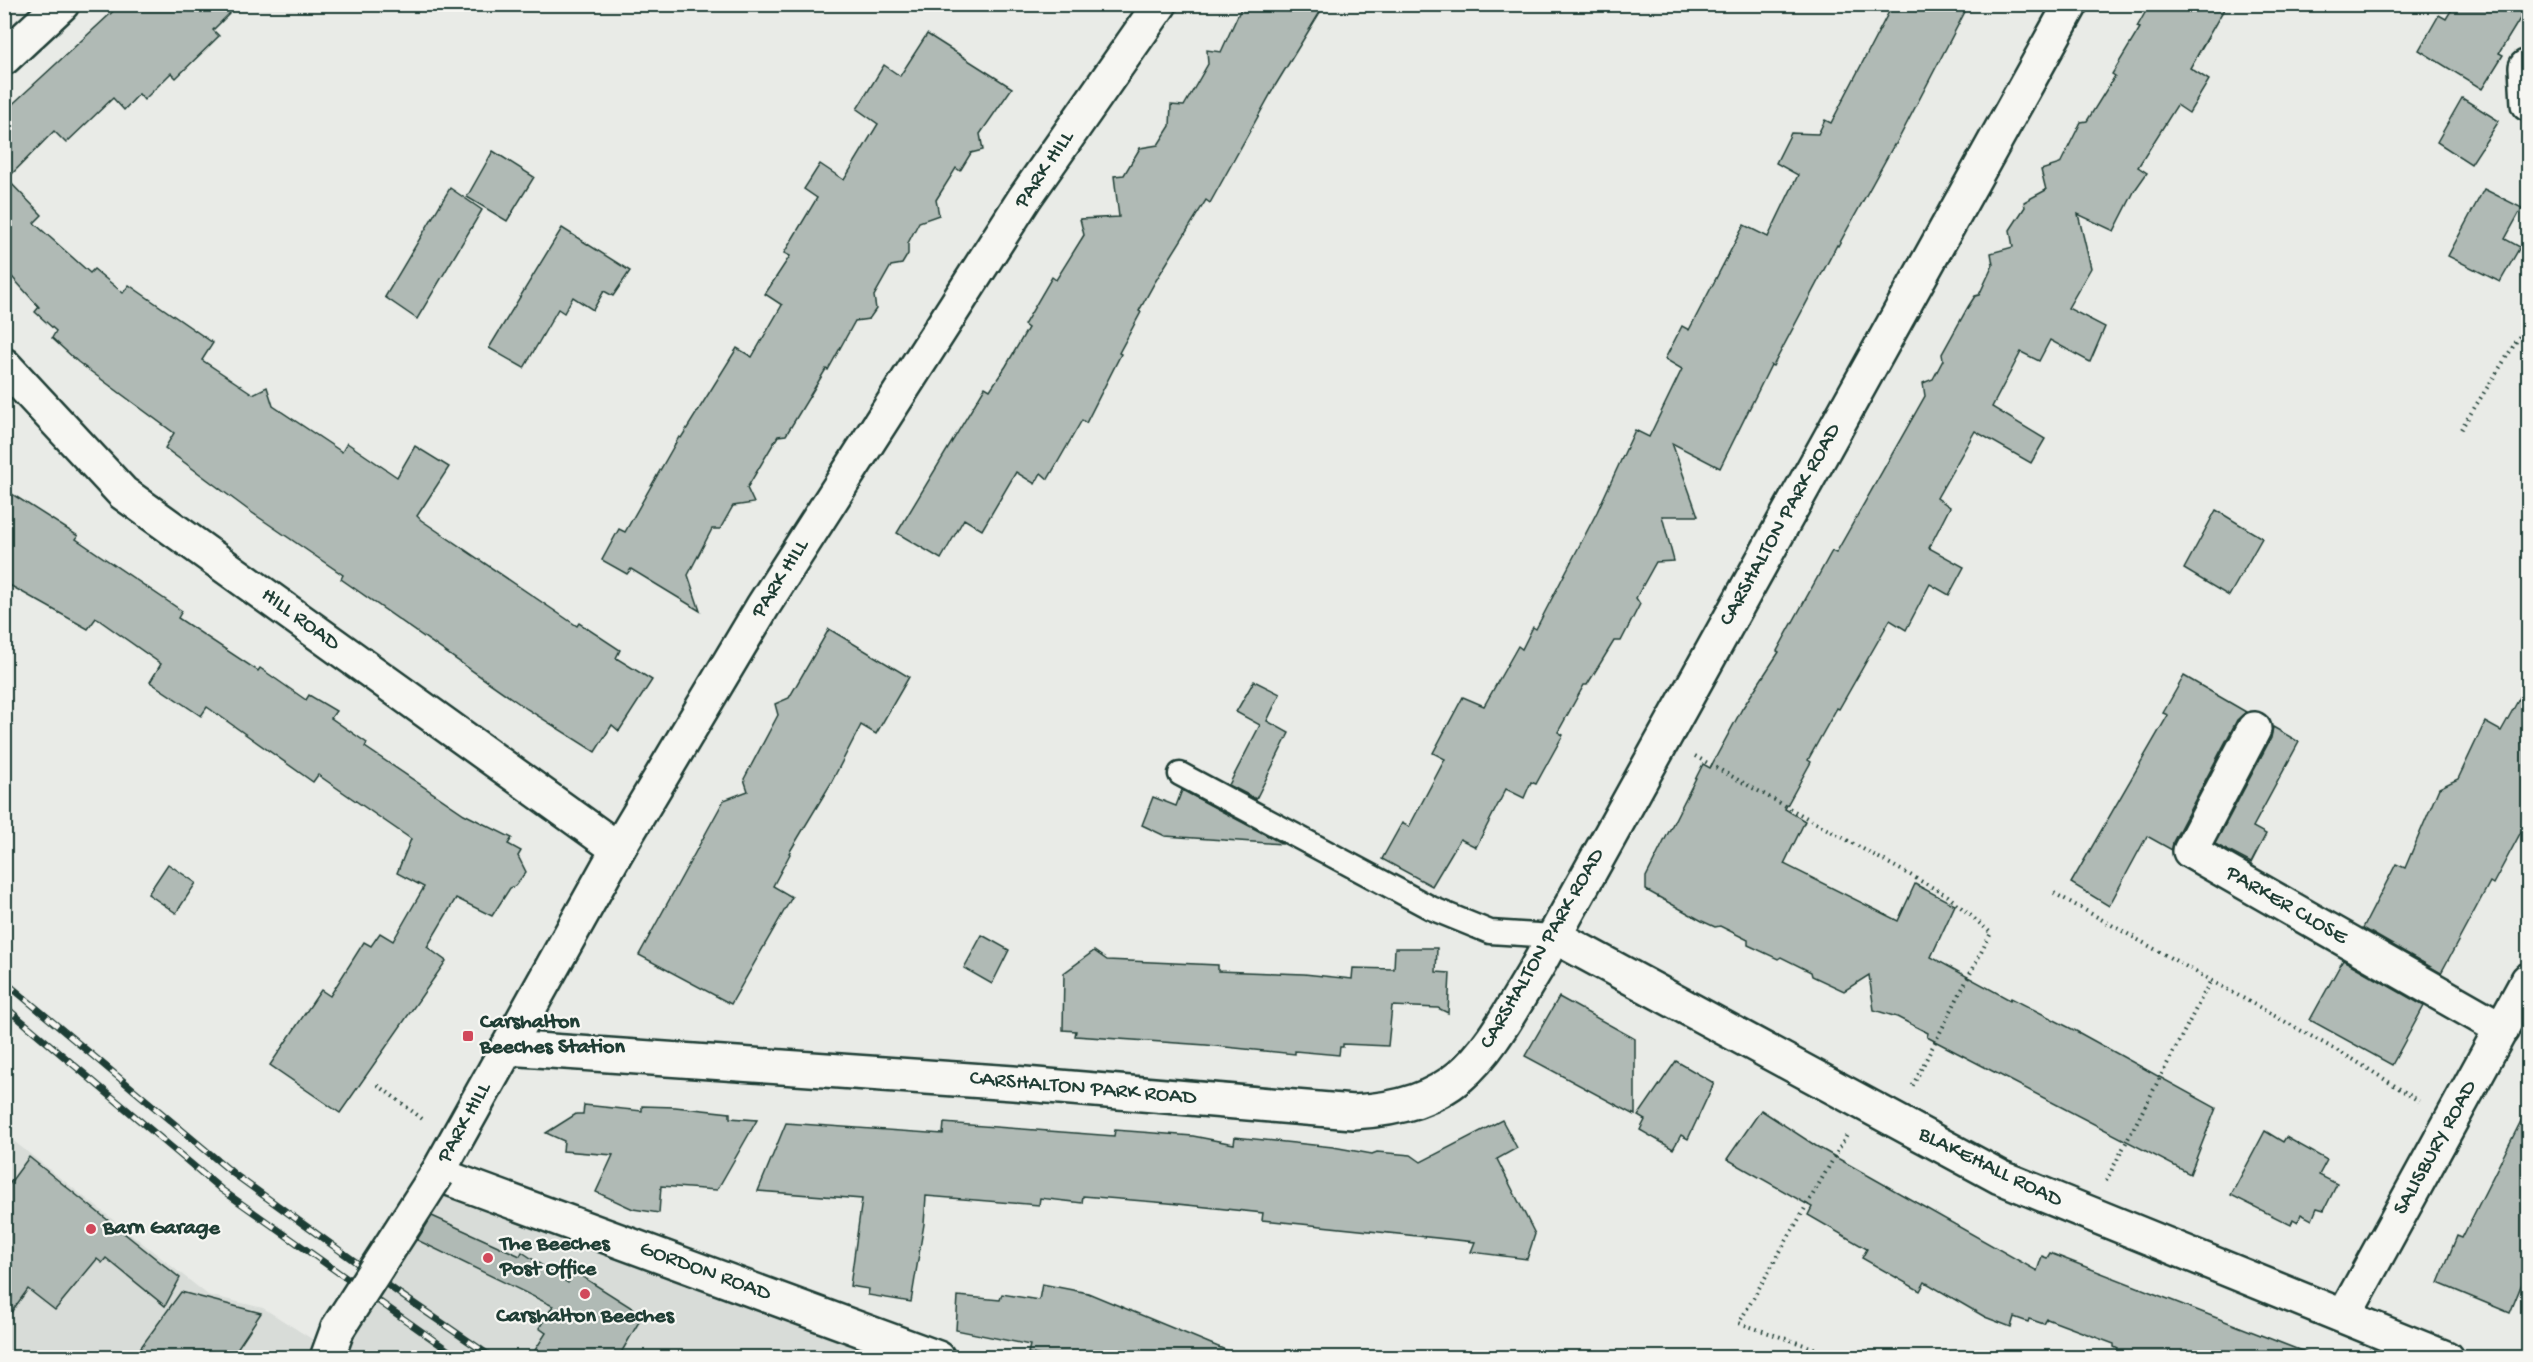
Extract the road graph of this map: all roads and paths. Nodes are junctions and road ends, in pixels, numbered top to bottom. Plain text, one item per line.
1 (62, 4) edge
2 (1160, 4) edge
3 (2071, 4) edge
4 (4, 58) edge
5 (2526, 67) dead end
6 (2529, 104) edge
7 (2529, 323) edge
8 (4, 365) edge
9 (2461, 429) dead end
10 (2254, 729) dead end
11 (1663, 738) junction
12 (1180, 774) dead end
13 (618, 849) junction
14 (2054, 893) dead end
15 (1554, 936) junction
16 (2211, 980) junction
17 (2529, 980) edge
18 (2502, 1029) junction
19 (507, 1048) junction
20 (378, 1085) dead end
21 (1865, 1105) junction
22 (2450, 1120) junction
23 (1895, 1121) junction
24 (454, 1143) junction
25 (437, 1174) junction
26 (2089, 1214) junction
27 (2344, 1316) junction
28 (332, 1343) edge
29 (938, 1358) edge
30 (1843, 1358) edge
31 (2446, 1358) edge

1 - 4 street
2 - 13 street, PARK HILL
3 - 11 street, CARSHALTON PARK ROAD
5 - 6 street
7 - 9 path
8 - 13 street, HILL ROAD
10 - 18 street, PARKER CLOSE
11 - 15 street, CARSHALTON PARK ROAD
11 - 23 path
12 - 15 lane
13 - 19 street, PARK HILL
14 - 16 path
15 - 19 street, CARSHALTON PARK ROAD
15 - 21 street, BLAKEHALL ROAD
16 - 22 path
16 - 26 path
17 - 18 street, SALISBURY ROAD
18 - 22 street, SALISBURY ROAD
19 - 24 street, PARK HILL
20 - 24 path
21 - 23 street, BLAKEHALL ROAD
21 - 30 path
22 - 27 street, SALISBURY ROAD
23 - 26 street, BLAKEHALL ROAD
24 - 25 street, PARK HILL
25 - 28 street, PARK HILL, bridge
25 - 29 street, GORDON ROAD
26 - 27 street, BLAKEHALL ROAD
27 - 31 street, BLAKEHALL ROAD

